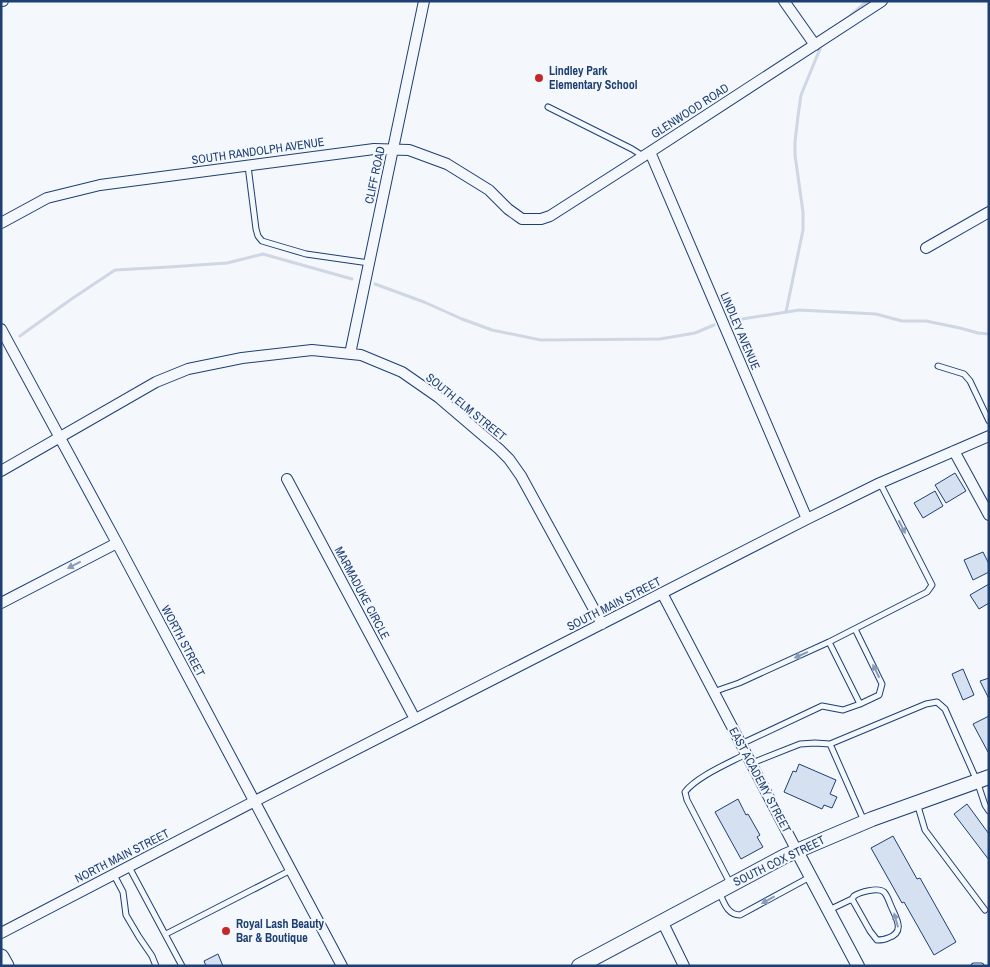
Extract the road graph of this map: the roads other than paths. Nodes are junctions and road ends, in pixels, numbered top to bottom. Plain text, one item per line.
1 (424, 1) edge
2 (784, 1) edge
3 (882, 1) edge
4 (815, 45) junction
5 (548, 107) dead end
6 (393, 149) junction
7 (647, 154) junction
8 (248, 165) junction
9 (508, 209) joint
10 (989, 212) edge
11 (1, 223) edge
12 (926, 248) dead end
13 (369, 263) junction
14 (1, 329) edge
15 (350, 354) junction
16 (938, 366) dead end
17 (989, 421) edge
18 (989, 436) edge
19 (60, 438) junction
20 (954, 451) junction
21 (1, 471) edge
22 (287, 479) dead end
23 (880, 483) junction
24 (989, 515) edge
25 (807, 519) junction
26 (117, 543) junction
27 (662, 593) junction
28 (1, 603) edge
29 (602, 624) junction
30 (856, 629) junction
31 (829, 642) junction
32 (713, 692) junction
33 (860, 704) junction
34 (415, 720) junction
35 (830, 744) junction
36 (744, 749) junction
37 (751, 764) junction
38 (983, 779) edge
39 (255, 802) junction
40 (917, 802) junction
41 (989, 811) edge
42 (865, 822) junction
43 (797, 851) junction
44 (129, 867) junction
45 (291, 870) junction
46 (114, 875) junction
47 (810, 876) junction
48 (731, 884) junction
49 (718, 891) junction
50 (852, 899) junction
51 (985, 910) dead end
52 (828, 911) junction
53 (662, 921) junction
54 (1, 933) edge
55 (166, 934) junction
56 (1, 957) edge
57 (854, 964) edge
58 (6, 966) edge
59 (156, 966) edge
60 (182, 966) edge
61 (342, 966) edge
62 (579, 966) edge
63 (684, 966) edge
64 (974, 966) edge
65 (981, 966) edge

1 - 6 street, CLIFF ROAD
2 - 4 street
3 - 4 street, GLENWOOD ROAD
4 - 7 street, GLENWOOD ROAD
5 - 7 lane
6 - 8 street, SOUTH RANDOLPH AVENUE
6 - 9 street, SOUTH RANDOLPH AVENUE
6 - 13 street, CLIFF ROAD
7 - 9 street, GLENWOOD ROAD
7 - 25 street, LINDLEY AVENUE
8 - 11 street, SOUTH RANDOLPH AVENUE
8 - 13 lane
10 - 12 street
13 - 15 street, CLIFF ROAD
14 - 19 street, WORTH STREET
15 - 19 street, SOUTH ELM STREET
15 - 29 street, SOUTH ELM STREET
16 - 17 lane
18 - 20 street, SOUTH MAIN STREET
19 - 21 street, SOUTH ELM STREET
19 - 26 street, WORTH STREET
20 - 23 street, SOUTH MAIN STREET
20 - 24 street
22 - 34 street, MARMADUKE CIRCLE
23 - 25 street, SOUTH MAIN STREET
23 -> 30 lane
25 - 27 street, SOUTH MAIN STREET
26 -> 28 street
26 - 39 street, WORTH STREET
27 - 29 street, SOUTH MAIN STREET
27 - 32 street, EAST ACADEMY STREET
29 - 34 street, SOUTH MAIN STREET
30 - 31 lane
33 -> 30 lane
31 -> 32 lane
31 - 33 lane
32 - 36 street, EAST ACADEMY STREET
33 - 36 lane
34 - 39 street, SOUTH MAIN STREET
35 - 37 lane
35 - 38 lane
35 - 42 lane
36 - 37 street, EAST ACADEMY STREET
36 - 48 lane
37 - 43 street, EAST ACADEMY STREET
38 - 40 main road, SOUTH COX STREET
38 - 41 lane
39 - 44 street, NORTH MAIN STREET
39 - 45 street, WORTH STREET
40 - 42 main road, SOUTH COX STREET
40 - 51 lane
42 - 43 main road, SOUTH COX STREET
43 - 47 street, EAST ACADEMY STREET
43 - 48 main road, SOUTH COX STREET
44 - 46 street, NORTH MAIN STREET
44 - 55 lane
45 - 55 lane
45 - 61 street, WORTH STREET
46 - 54 street, NORTH MAIN STREET
46 - 59 lane
47 -> 49 lane
47 - 52 street, EAST ACADEMY STREET
48 - 49 main road, SOUTH COX STREET
49 - 53 main road, SOUTH COX STREET
50 -> 50 lane
50 - 52 lane
52 - 57 street, EAST ACADEMY STREET
53 - 62 main road, SOUTH COX STREET
53 - 63 street
55 - 60 lane
56 - 58 main road
64 - 65 lane

